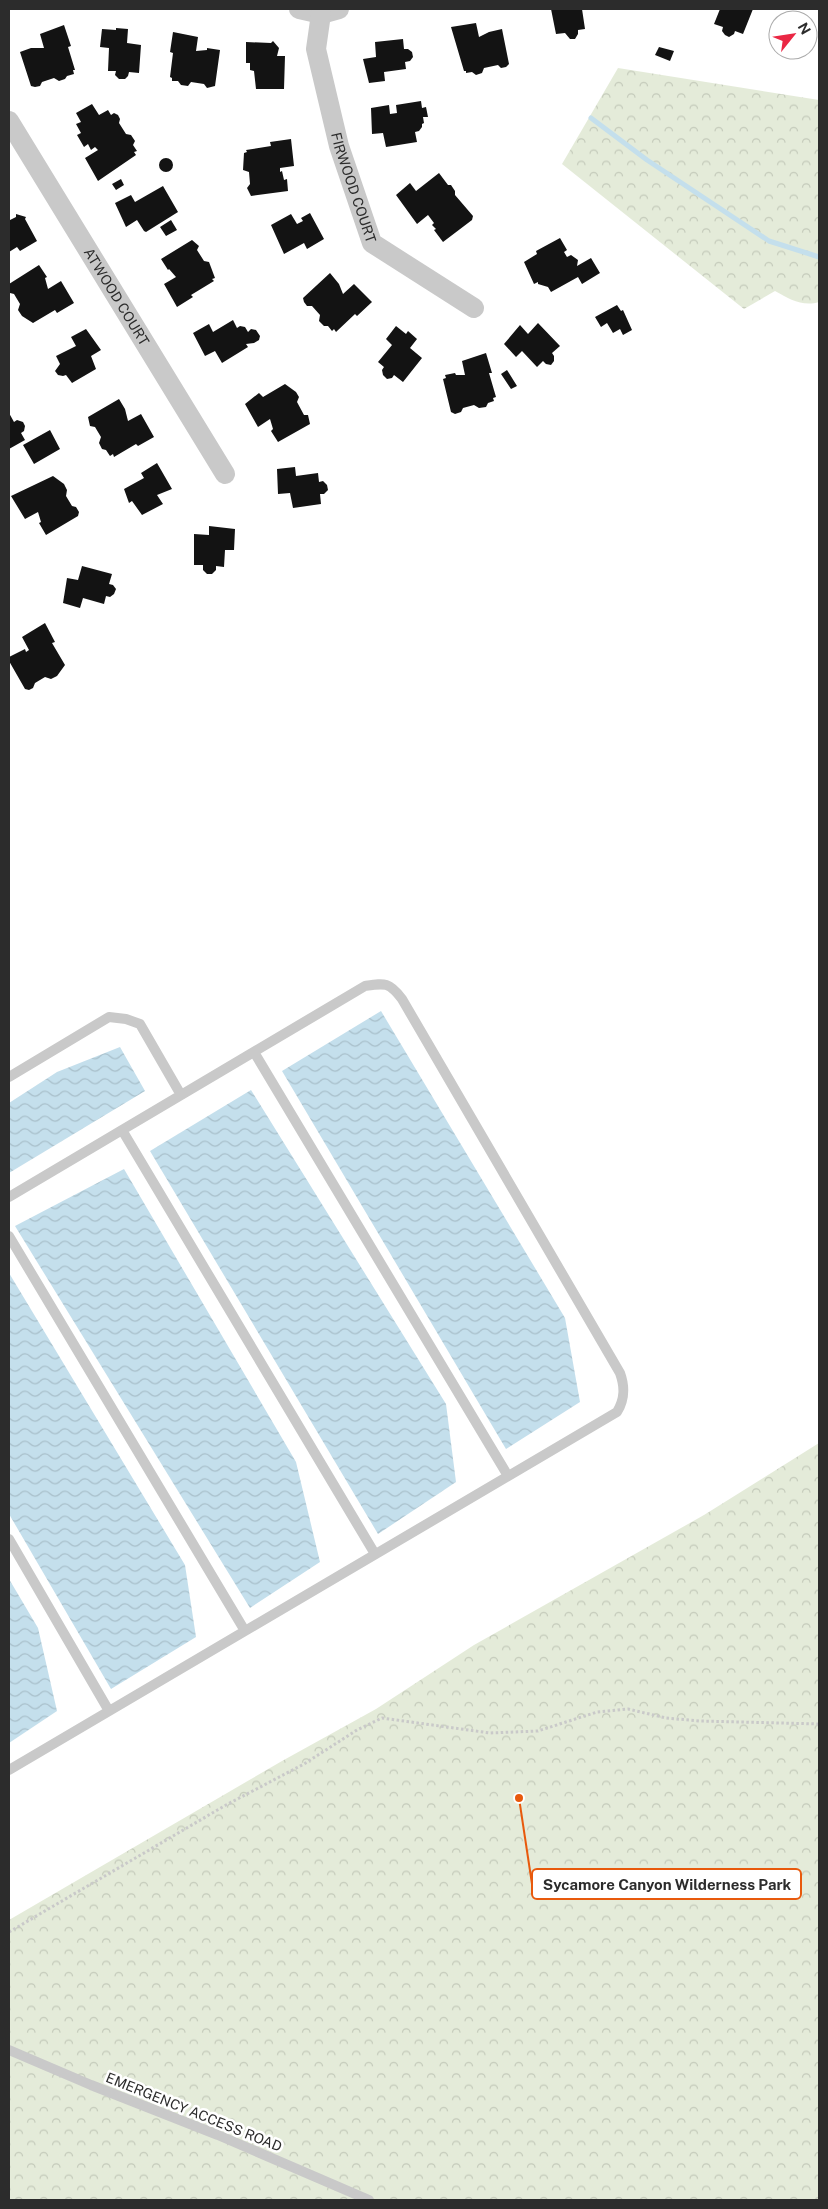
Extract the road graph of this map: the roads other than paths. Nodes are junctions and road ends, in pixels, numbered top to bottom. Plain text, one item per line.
1 (299, 9) edge
2 (330, 11) edge
3 (9, 121) edge
4 (474, 308) dead end
5 (225, 474) dead end
6 (254, 1052) junction
7 (9, 1076) edge
8 (181, 1095) junction
9 (122, 1130) junction
10 (9, 1197) edge
11 (9, 1236) edge
12 (508, 1476) junction
13 (9, 1539) edge
14 (375, 1554) junction
15 (245, 1631) junction
16 (109, 1711) junction
17 (9, 1770) edge
18 (9, 2050) edge
19 (369, 2200) edge

1 - 2 street
2 - 4 street, FIRWOOD COURT
3 - 5 street, ATWOOD COURT
6 - 8 lane
6 - 12 lane
6 - 12 lane
7 - 8 lane
8 - 9 lane
9 - 10 lane
9 - 14 lane
11 - 15 lane
12 - 14 lane
13 - 16 lane
14 - 15 lane
15 - 16 lane
16 - 17 lane
18 - 19 lane, EMERGENCY ACCESS ROAD

